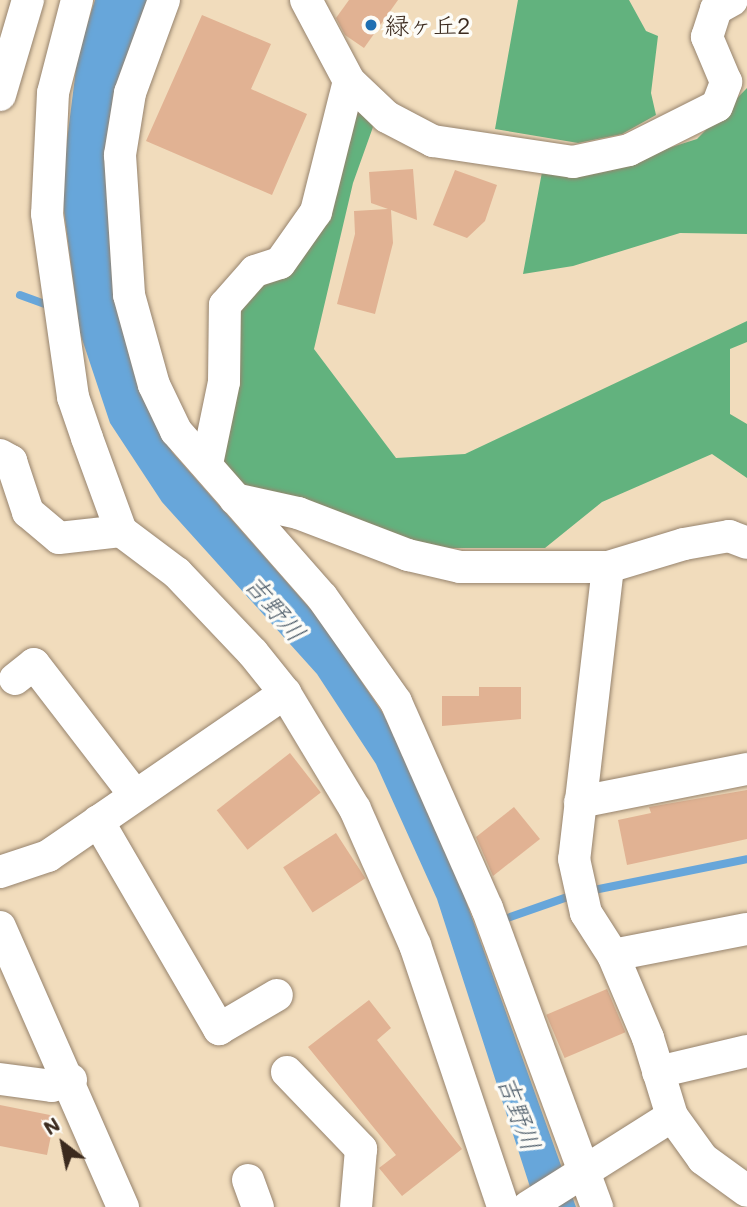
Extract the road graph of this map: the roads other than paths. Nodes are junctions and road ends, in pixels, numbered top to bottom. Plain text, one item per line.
1 (28, 0) edge
2 (77, 0) edge
3 (164, 0) edge
4 (306, 0) edge
5 (733, 0) edge
6 (349, 80) junction
7 (0, 96) edge
8 (0, 454) edge
9 (207, 464) junction
10 (235, 499) junction
11 (121, 531) junction
12 (747, 543) edge
13 (608, 566) junction
14 (15, 679) dead end
15 (285, 693) junction
16 (747, 769) edge
17 (134, 794) junction
18 (580, 802) junction
19 (98, 821) junction
20 (0, 872) edge
21 (0, 927) edge
22 (747, 929) edge
23 (613, 955) junction
24 (7, 963) edge
25 (277, 995) dead end
26 (747, 1051) edge
27 (287, 1072) dead end
28 (658, 1072) junction
29 (0, 1079) edge
30 (71, 1080) junction
31 (671, 1116) junction
32 (574, 1175) junction
33 (741, 1192) edge
34 (123, 1207) edge
35 (356, 1207) edge
36 (503, 1207) edge
37 (528, 1207) edge
38 (597, 1207) edge

1 - 7 street
2 - 11 street
3 - 9 street
4 - 6 street
5 - 6 street
6 - 9 street
8 - 11 street
9 - 10 street
10 - 13 street
10 - 32 street
11 - 15 street
12 - 13 street
13 - 18 street
14 - 17 street
15 - 17 street
15 - 36 street
16 - 18 street
17 - 19 street
18 - 23 street
19 - 20 street
19 - 25 street
21 - 24 street
22 - 23 street
23 - 28 street
24 - 30 street
26 - 28 street
27 - 35 street
28 - 31 street
29 - 30 street
30 - 34 street
31 - 32 street
31 - 33 street
32 - 37 street
32 - 38 street

